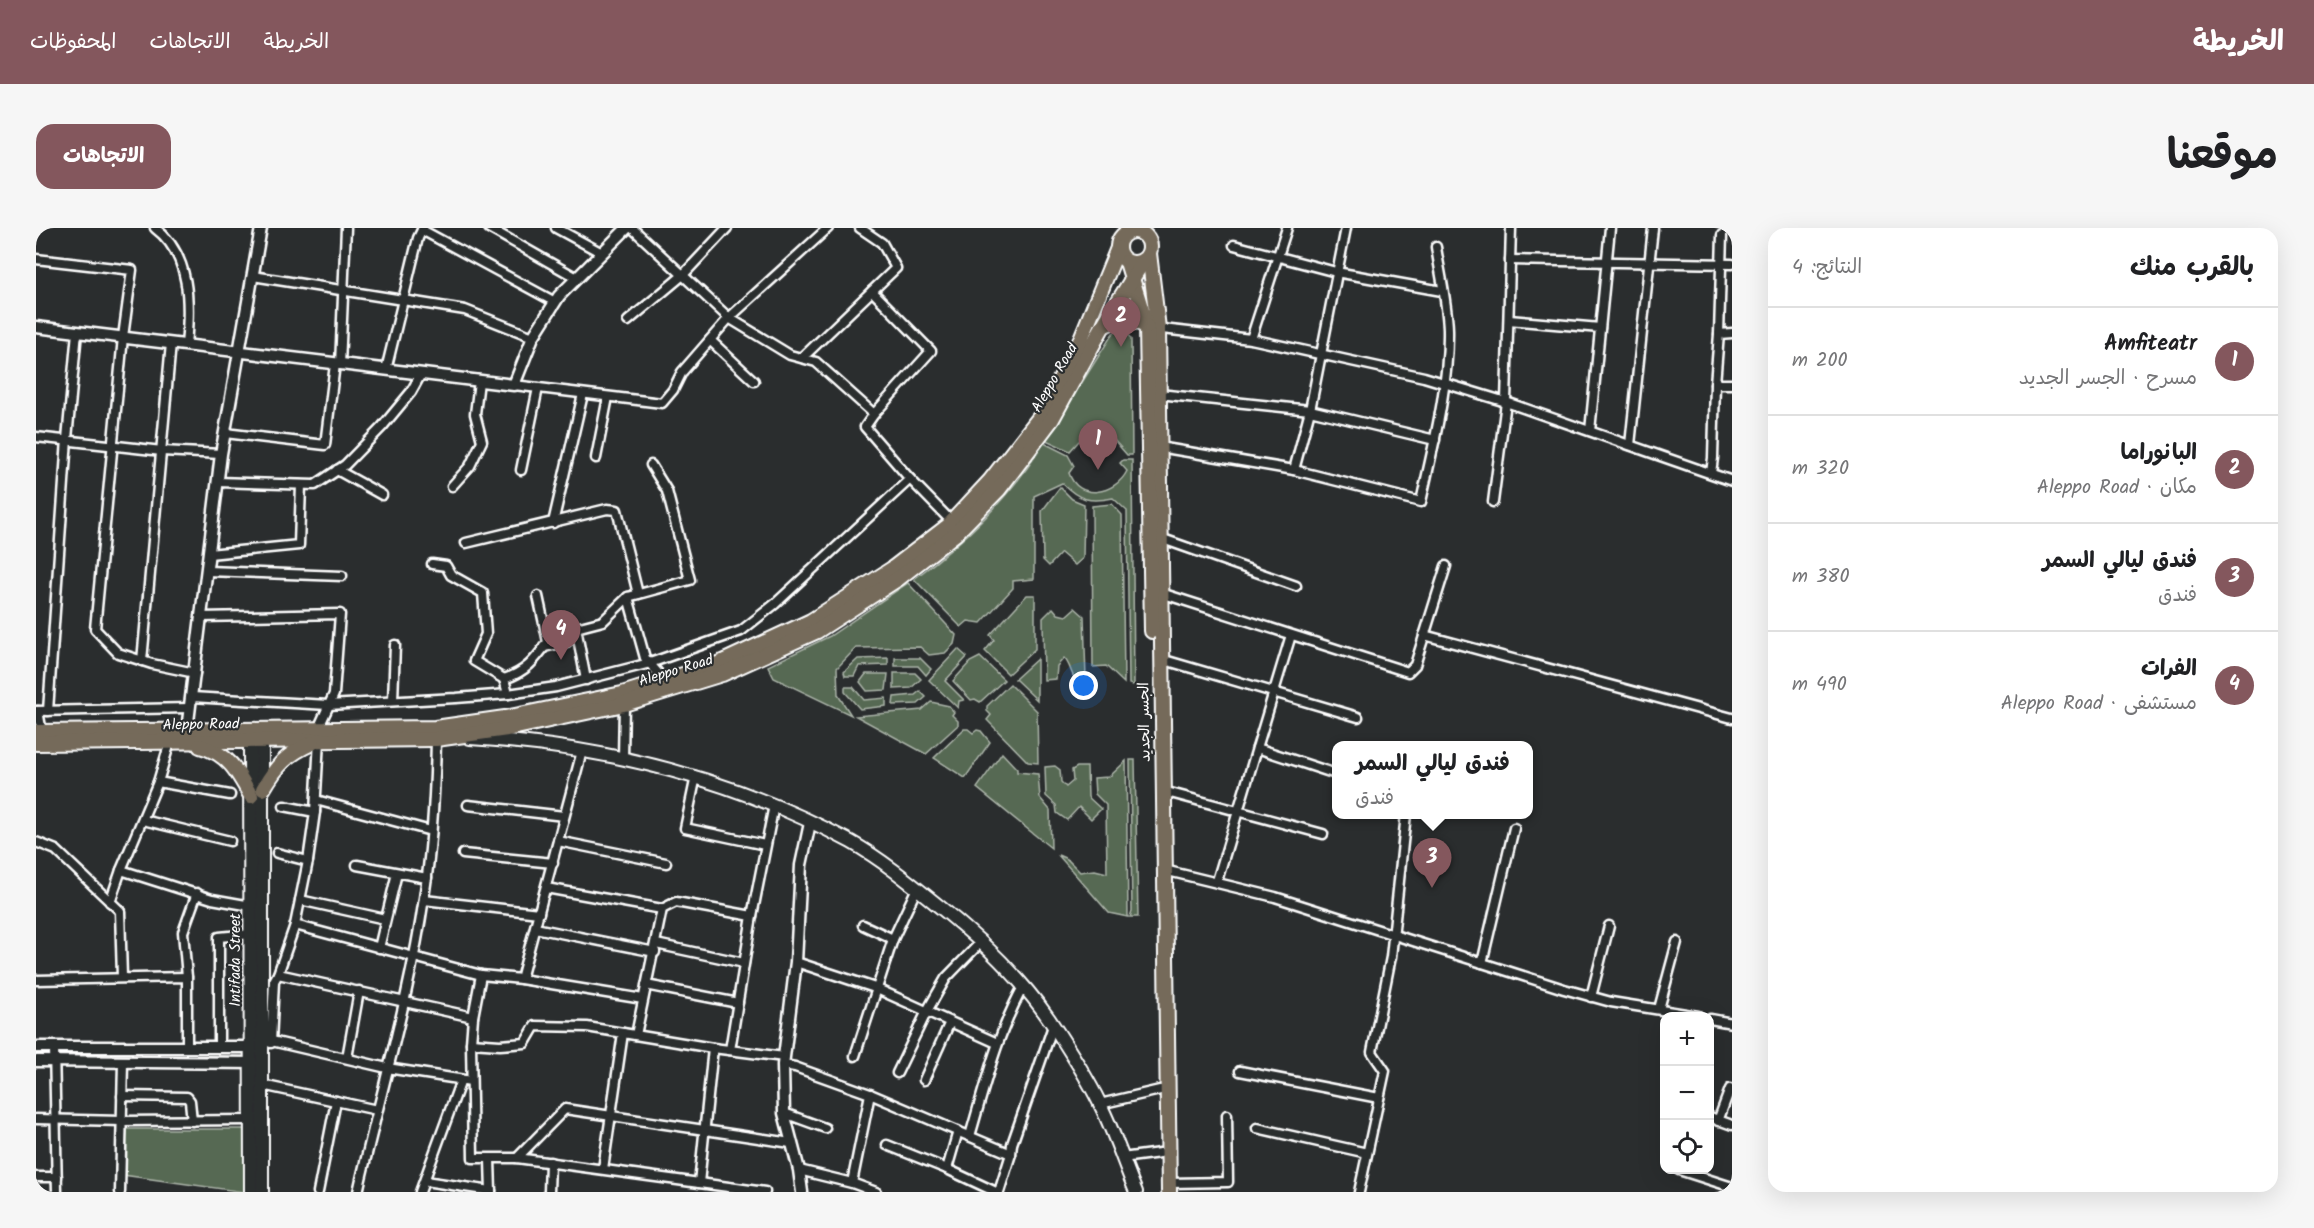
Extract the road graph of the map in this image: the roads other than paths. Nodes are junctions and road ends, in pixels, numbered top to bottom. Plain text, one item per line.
1 (155, 228) edge
2 (261, 228) edge
3 (346, 228) edge
4 (489, 228) edge
5 (556, 228) edge
6 (627, 228) edge
7 (632, 228) edge
8 (727, 228) edge
9 (828, 228) edge
10 (860, 228) edge
11 (1287, 228) edge
12 (1346, 228) edge
13 (1512, 228) edge
14 (1611, 228) edge
15 (1653, 228) edge
16 (423, 229) edge
17 (1126, 230) edge
18 (1148, 233) edge
19 (1722, 235) dead end
20 (1234, 245) dead end
21 (1436, 247) dead end
22 (1118, 248) junction
23 (603, 253) junction
24 (1146, 256) junction
25 (1278, 257) junction
26 (36, 260) edge
27 (1510, 260) junction
28 (1127, 261) junction
29 (1607, 262) junction
30 (1650, 264) junction
31 (1722, 264) junction
32 (1732, 264) edge
33 (1336, 272) junction
34 (683, 275) junction
35 (253, 276) junction
36 (1133, 276) junction
37 (577, 278) junction
38 (344, 291) junction
39 (872, 291) junction
40 (1442, 291) junction
41 (402, 300) junction
42 (555, 302) junction
43 (729, 318) junction
44 (1509, 320) junction
45 (628, 321) dead end
46 (1103, 326) junction
47 (36, 327) edge
48 (1153, 328) junction
49 (1600, 328) junction
50 (77, 332) junction
51 (1732, 333) edge
52 (1719, 334) junction
53 (123, 337) junction
54 (533, 337) junction
55 (1251, 339) junction
56 (710, 340) junction
57 (171, 343) junction
58 (186, 345) junction
59 (240, 351) junction
60 (1319, 354) junction
61 (802, 358) junction
62 (338, 365) junction
63 (386, 370) junction
64 (421, 374) junction
65 (479, 381) junction
66 (754, 381) dead end
67 (1444, 383) junction
68 (1715, 384) junction
69 (1732, 384) edge
70 (514, 385) junction
71 (538, 388) junction
72 (583, 393) junction
73 (1159, 394) junction
74 (608, 396) junction
75 (1506, 402) junction
76 (1310, 410) junction
77 (874, 414) junction
78 (1590, 431) junction
79 (225, 433) junction
80 (36, 436) edge
81 (67, 439) junction
82 (1435, 440) junction
83 (113, 445) junction
84 (1630, 445) junction
85 (1159, 447) junction
86 (162, 451) junction
87 (221, 454) junction
88 (596, 458) dead end
89 (651, 465) dead end
90 (337, 470) junction
91 (521, 470) dead end
92 (1294, 470) junction
93 (1711, 473) junction
94 (910, 479) junction
95 (1732, 481) edge
96 (218, 482) junction
97 (301, 485) junction
98 (452, 486) dead end
99 (382, 495) dead end
100 (1493, 502) dead end
101 (952, 522) junction
102 (552, 523) junction
103 (1160, 538) junction
104 (466, 543) dead end
105 (209, 554) junction
106 (432, 564) dead end
107 (1446, 566) dead end
108 (207, 571) junction
109 (342, 576) dead end
110 (1296, 586) dead end
111 (1161, 593) junction
112 (638, 594) junction
113 (538, 596) dead end
114 (628, 597) junction
115 (201, 617) junction
116 (576, 628) junction
117 (1291, 635) junction
118 (1424, 635) junction
119 (395, 645) dead end
120 (544, 647) junction
121 (1161, 659) junction
122 (142, 661) junction
123 (650, 663) junction
124 (195, 673) junction
125 (504, 679) junction
126 (586, 680) junction
127 (664, 680) junction
128 (1273, 692) junction
129 (508, 694) junction
130 (393, 701) junction
131 (191, 702) junction
132 (328, 705) junction
133 (624, 705) junction
134 (41, 711) edge
135 (1358, 717) dead end
136 (1732, 718) edge
137 (42, 732) edge
138 (319, 734) junction
139 (256, 735) junction
140 (187, 736) junction
141 (454, 737) junction
142 (436, 739) junction
143 (170, 742) junction
144 (36, 743) edge
145 (1257, 748) junction
146 (582, 751) junction
147 (623, 759) junction
148 (1332, 773) edge
149 (696, 776) junction
150 (158, 782) junction
151 (1163, 792) junction
152 (257, 793) junction
153 (230, 795) dead end
154 (316, 800) junction
155 (774, 805) junction
156 (284, 806) dead end
157 (468, 806) dead end
158 (1238, 811) junction
159 (315, 812) junction
160 (564, 816) junction
161 (1405, 819) edge
162 (143, 820) junction
163 (810, 822) junction
164 (1514, 828) dead end
165 (431, 831) junction
166 (1323, 834) dead end
167 (230, 841) dead end
168 (558, 841) junction
169 (36, 842) edge
170 (765, 845) junction
171 (277, 853) dead end
172 (463, 854) dead end
173 (308, 861) junction
174 (552, 863) junction
175 (666, 863) dead end
176 (357, 865) dead end
177 (121, 870) junction
178 (1164, 870) junction
179 (397, 873) junction
180 (427, 878) junction
181 (1217, 882) junction
182 (546, 888) junction
183 (917, 888) junction
184 (197, 893) junction
185 (300, 900) junction
186 (424, 900) junction
187 (110, 902) junction
188 (251, 906) junction
189 (662, 909) junction
190 (539, 913) junction
191 (752, 916) junction
192 (385, 919) junction
193 (295, 925) junction
194 (863, 925) dead end
195 (1610, 926) dead end
196 (535, 927) junction
197 (251, 934) junction
198 (1393, 934) junction
199 (893, 939) junction
200 (981, 942) junction
201 (1677, 942) dead end
202 (379, 948) junction
203 (656, 948) junction
204 (413, 958) junction
205 (796, 962) junction
206 (744, 963) junction
207 (1482, 963) junction
208 (278, 974) junction
209 (481, 975) junction
210 (122, 977) junction
211 (187, 977) junction
212 (521, 979) junction
213 (36, 980) edge
214 (646, 985) junction
215 (1023, 987) junction
216 (875, 988) junction
217 (359, 991) junction
218 (1591, 997) junction
219 (643, 999) junction
220 (403, 1001) junction
221 (738, 1003) junction
222 (1659, 1009) junction
223 (927, 1011) junction
224 (1674, 1012) edge
225 (473, 1017) junction
226 (1714, 1020) edge
227 (950, 1022) junction
228 (1732, 1023) edge
229 (1053, 1026) junction
230 (623, 1033) junction
231 (636, 1035) junction
232 (471, 1042) junction
233 (997, 1042) junction
234 (262, 1044) junction
235 (36, 1047) edge
236 (54, 1047) junction
237 (187, 1047) junction
238 (219, 1047) junction
239 (713, 1048) junction
240 (730, 1050) junction
241 (855, 1056) dead end
242 (347, 1058) junction
243 (36, 1061) edge
244 (55, 1061) junction
245 (783, 1061) junction
246 (123, 1062) junction
247 (257, 1063) junction
248 (387, 1068) junction
249 (1240, 1071) dead end
250 (897, 1073) dead end
251 (461, 1080) junction
252 (924, 1080) dead end
253 (471, 1081) junction
254 (262, 1086) junction
255 (1160, 1090) junction
256 (1732, 1090) edge
257 (870, 1094) junction
258 (122, 1096) junction
259 (1379, 1098) junction
260 (336, 1101) junction
261 (1100, 1104) junction
262 (377, 1110) junction
263 (784, 1113) junction
264 (610, 1115) junction
265 (1227, 1115) dead end
266 (57, 1118) junction
267 (36, 1119) edge
268 (1714, 1119) edge
269 (192, 1120) junction
270 (251, 1120) junction
271 (122, 1121) junction
272 (1732, 1125) edge
273 (825, 1128) dead end
274 (1257, 1128) dead end
275 (705, 1131) junction
276 (958, 1131) junction
277 (970, 1136) junction
278 (791, 1143) junction
279 (887, 1145) dead end
280 (1160, 1153) junction
281 (1367, 1153) junction
282 (1011, 1154) junction
283 (517, 1158) junction
284 (1122, 1158) junction
285 (490, 1159) junction
286 (550, 1162) junction
287 (603, 1169) junction
288 (947, 1169) junction
289 (799, 1170) junction
290 (1691, 1174) edge
291 (57, 1177) junction
292 (36, 1178) edge
293 (425, 1181) junction
294 (852, 1183) junction
295 (699, 1184) junction
296 (1732, 1187) edge
297 (1166, 1189) edge
298 (57, 1192) edge
299 (120, 1192) edge
300 (251, 1192) edge
301 (262, 1192) edge
302 (318, 1192) edge
303 (358, 1192) edge
304 (420, 1192) edge
305 (491, 1192) edge
306 (549, 1192) edge
307 (765, 1192) edge
308 (802, 1192) edge
309 (876, 1192) edge
310 (998, 1192) edge
311 (1136, 1192) edge
312 (1359, 1192) edge

1 - 58 street
2 - 35 street
3 - 38 street
4 - 37 street
5 - 23 street
6 - 23 street
7 - 34 street
8 - 34 street
9 - 43 street
10 - 39 street
11 - 25 street
12 - 33 street
13 - 27 street
14 - 29 street
15 - 30 street
16 - 41 street
16 - 42 street
17 - 18 main road
17 - 22 main road
18 - 24 main road
19 - 31 street
20 - 25 street
21 - 40 street
22 - 28 main road
22 - 101 main road, Aleppo Road
23 - 37 street
24 - 28 main road
24 - 36 main road, Aleppo Road
24 - 48 main road, الجسر الجديد
25 - 33 street
25 - 55 street
26 - 53 street
27 - 29 street
27 - 44 street
28 - 36 main road, الجسر الجديد
29 - 30 street
29 - 49 street
30 - 31 street
30 - 84 street
31 - 32 street
31 - 52 street
33 - 40 street
33 - 60 street
34 - 43 street
34 - 45 street
35 - 38 street
35 - 59 street
36 - 46 main road, Aleppo Road
36 - 48 main road, الجسر الجديد
37 - 42 street
38 - 41 street
38 - 62 street
39 - 61 street
39 - 77 street
40 - 67 street
41 - 54 street
41 - 63 street
42 - 54 street
43 - 56 street
43 - 61 street
44 - 49 street
44 - 75 street
46 - 48 main road
46 - 133 main road, Aleppo Road
47 - 50 street
48 - 55 street
48 - 73 main road, الجسر الجديد
48 - 255 main road, الجسر الجديد
49 - 78 street
50 - 53 street
50 - 81 street
51 - 52 street
52 - 68 street
53 - 57 street
53 - 83 street
54 - 70 street
55 - 60 street
56 - 66 street
56 - 74 street
57 - 58 street
57 - 86 street
58 - 59 street
59 - 62 street
59 - 79 street
60 - 67 street
60 - 76 street
61 - 77 street
62 - 63 street
62 - 79 street
63 - 64 street
64 - 65 street
64 - 90 street
65 - 70 street
65 - 98 street
67 - 75 street
67 - 82 street
68 - 69 street
68 - 93 street
70 - 71 street
71 - 72 street
71 - 91 street
72 - 74 street
72 - 102 street
73 - 76 street
73 - 85 main road, الجسر الجديد
74 - 88 street
75 - 78 street
75 - 100 street
76 - 82 street
76 - 92 street
77 - 94 street
78 - 84 street
79 - 87 street
80 - 81 street
81 - 83 street
81 - 134 street
82 - 92 street
83 - 86 street
83 - 122 street
84 - 93 street
85 - 92 street
85 - 103 main road, الجسر الجديد
86 - 87 street
86 - 122 street
87 - 96 street
89 - 112 street
90 - 97 street
90 - 99 street
93 - 95 street
94 - 101 street
94 - 123 street
96 - 97 street
96 - 105 street
97 - 105 street
101 - 127 main road, Aleppo Road
102 - 104 street
102 - 112 street
103 - 110 street
103 - 111 main road, الجسر الجديد
105 - 108 street
106 - 125 street
107 - 118 street
108 - 109 street
108 - 115 street
111 - 117 street
111 - 121 main road, الجسر الجديد
112 - 114 street
113 - 120 street
114 - 116 street
114 - 123 street
115 - 124 street
115 - 132 street
116 - 120 street
116 - 126 street
117 - 118 street
117 - 128 street
118 - 136 street
119 - 130 street
120 - 125 street
121 - 128 street
121 - 151 main road, الجسر الجديد
122 - 124 street
123 - 126 street
123 - 127 street
124 - 131 street
125 - 129 street
126 - 129 street
127 - 138 main road, Aleppo Road
128 - 135 street
128 - 145 street
129 - 130 street
130 - 132 street
131 - 132 street
131 - 134 street
131 - 140 street
132 - 138 street
133 - 141 main road, Aleppo Road
133 - 147 street
134 - 137 street
137 - 140 main road, Aleppo Road
138 - 139 main road, Aleppo Road
138 - 142 main road, Aleppo Road
138 - 152 main road
138 - 154 street
139 - 140 main road, Aleppo Road
139 - 152 main road, Intifada Street
140 - 143 main road, Aleppo Road
140 - 152 main road
141 - 142 main road, Aleppo Road
141 - 146 main road
142 - 165 street
143 - 144 main road, Aleppo Road
143 - 150 street
145 - 148 street
145 - 158 street
146 - 147 main road
146 - 160 street
147 - 149 main road
149 - 155 main road
149 - 170 street
150 - 153 street
150 - 162 street
151 - 158 street
151 - 178 main road, الجسر الجديد
152 - 188 main road, Intifada Street
152 - 234 main road, Intifada Street
154 - 159 street
154 - 165 street
155 - 163 main road
155 - 170 street
156 - 159 street
157 - 160 street
158 - 166 street
158 - 181 street
159 - 173 street
160 - 168 street
161 - 198 street
162 - 167 street
162 - 177 street
163 - 183 main road
163 - 205 street
164 - 207 street
165 - 180 street
168 - 174 street
168 - 175 street
169 - 187 street
170 - 191 street
171 - 173 street
172 - 174 street
173 - 185 street
174 - 182 street
176 - 179 street
177 - 184 street
177 - 187 street
178 - 181 street
178 - 297 main road, الجسر الجديد
179 - 180 street
179 - 192 street
180 - 186 street
181 - 198 street
182 - 189 street
182 - 190 street
183 - 199 street
183 - 200 main road
184 - 188 street
184 - 211 street
185 - 192 street
185 - 193 street
186 - 190 street
186 - 204 street
187 - 210 street
188 - 197 main road, Intifada Street
189 - 191 street
189 - 203 street
190 - 196 street
191 - 206 street
192 - 202 street
193 - 202 street
193 - 208 street
194 - 199 street
195 - 218 street
196 - 203 street
196 - 212 street
197 - 234 main road, Intifada Street
197 - 238 street
198 - 207 street
198 - 259 street
199 - 216 street
200 - 215 main road
200 - 223 street
201 - 222 street
202 - 204 street
203 - 206 street
203 - 214 street
204 - 209 street
204 - 220 street
205 - 216 street
205 - 245 street
206 - 221 street
207 - 218 street
208 - 217 street
208 - 234 street
209 - 212 street
209 - 225 street
210 - 211 street
210 - 213 street
211 - 237 street
212 - 219 street
214 - 219 street
214 - 221 street
215 - 229 main road
215 - 233 street
216 - 223 street
216 - 241 street
217 - 220 street
217 - 242 street
218 - 222 street
219 - 231 street
220 - 225 street
220 - 248 street
221 - 240 street
222 - 224 street
223 - 227 street
223 - 250 street
225 - 232 street
226 - 228 street
227 - 233 street
227 - 252 street
229 - 261 main road
229 - 282 street
230 - 231 street
230 - 232 street
230 - 264 street
231 - 239 street
232 - 253 street
233 - 277 street
234 - 238 street
234 - 242 street
234 - 247 main road, Intifada Street
235 - 236 street
236 - 237 street
236 - 244 street
237 - 238 street
239 - 240 street
239 - 275 street
240 - 245 street
242 - 248 street
243 - 244 street
244 - 246 street
244 - 266 street
245 - 257 street
245 - 263 street
246 - 247 street
246 - 258 street
247 - 254 main road, Intifada Street
247 - 270 main road, Intifada Street
248 - 251 street
248 - 262 street
249 - 259 street
251 - 253 street
251 - 293 street
253 - 285 street
254 - 260 street
254 - 301 main road, Intifada Street
255 - 261 street
255 - 280 main road, الجسر الجديد
256 - 268 street
257 - 276 street
257 - 294 street
258 - 269 street
258 - 271 street
259 - 281 street
260 - 262 street
260 - 302 street
261 - 284 main road
262 - 303 street
263 - 273 street
263 - 278 street
264 - 275 street
264 - 283 street
264 - 287 street
265 - 297 street
266 - 267 street
266 - 271 street
266 - 291 street
268 - 272 street
269 - 270 street
269 - 271 street
270 - 300 main road, Intifada Street
271 - 299 street
274 - 281 street
275 - 278 street
275 - 295 street
276 - 277 street
276 - 288 street
277 - 282 street
278 - 289 street
279 - 288 street
280 - 284 street
280 - 297 main road, الجسر الجديد
281 - 312 street
282 - 310 street
283 - 285 street
283 - 286 street
284 - 311 main road
285 - 305 street
286 - 287 street
286 - 306 street
287 - 295 street
288 - 310 street
289 - 294 street
289 - 308 street
290 - 296 street
291 - 292 street
291 - 298 street
293 - 304 street
293 - 305 street
294 - 309 street
295 - 307 street

